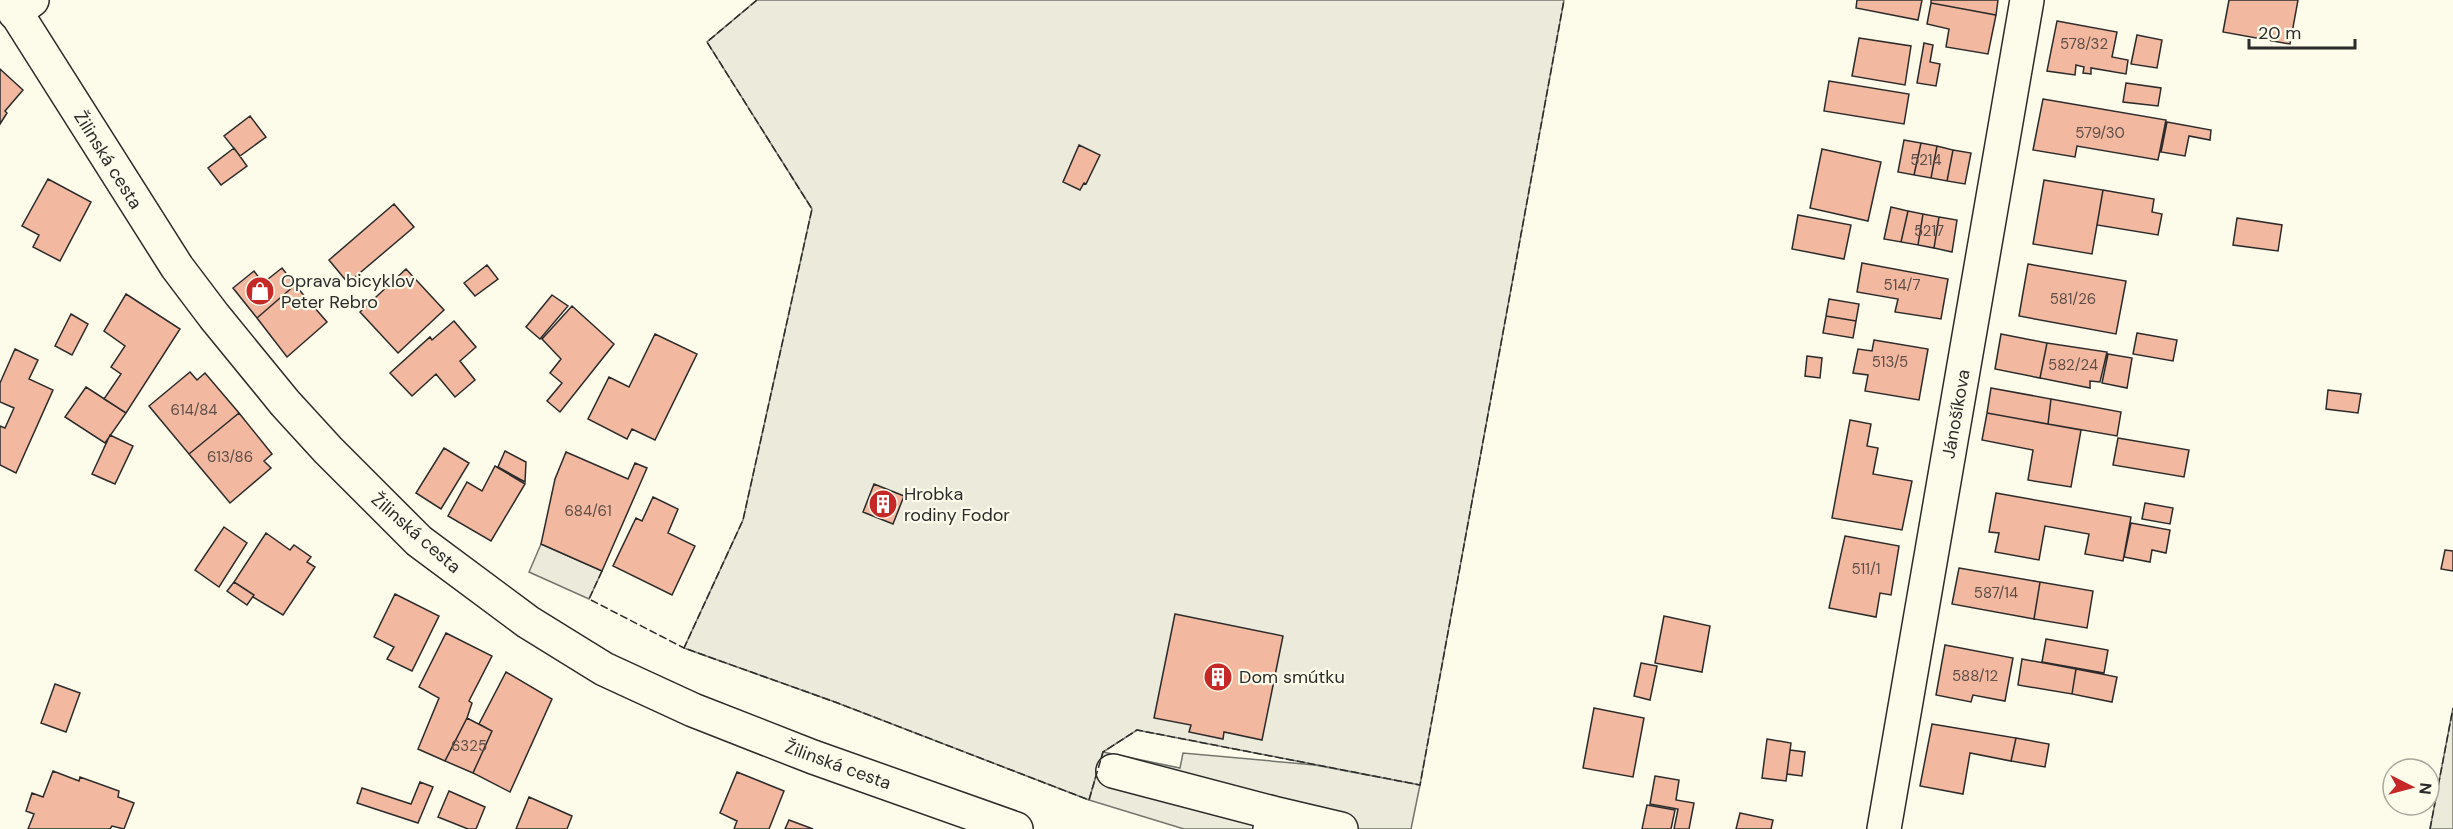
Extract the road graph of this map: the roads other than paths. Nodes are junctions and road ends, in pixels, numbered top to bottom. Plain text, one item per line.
1 (2027, 0) edge
2 (18, 4) edge
3 (1113, 771) dead end
4 (1272, 821) edge
5 (1016, 829) edge
6 (1341, 829) edge
7 (1884, 829) edge

1 - 7 main road, Jánošíkova
2 - 5 main road, Žilinská cesta
3 - 4 main road
4 - 6 main road

